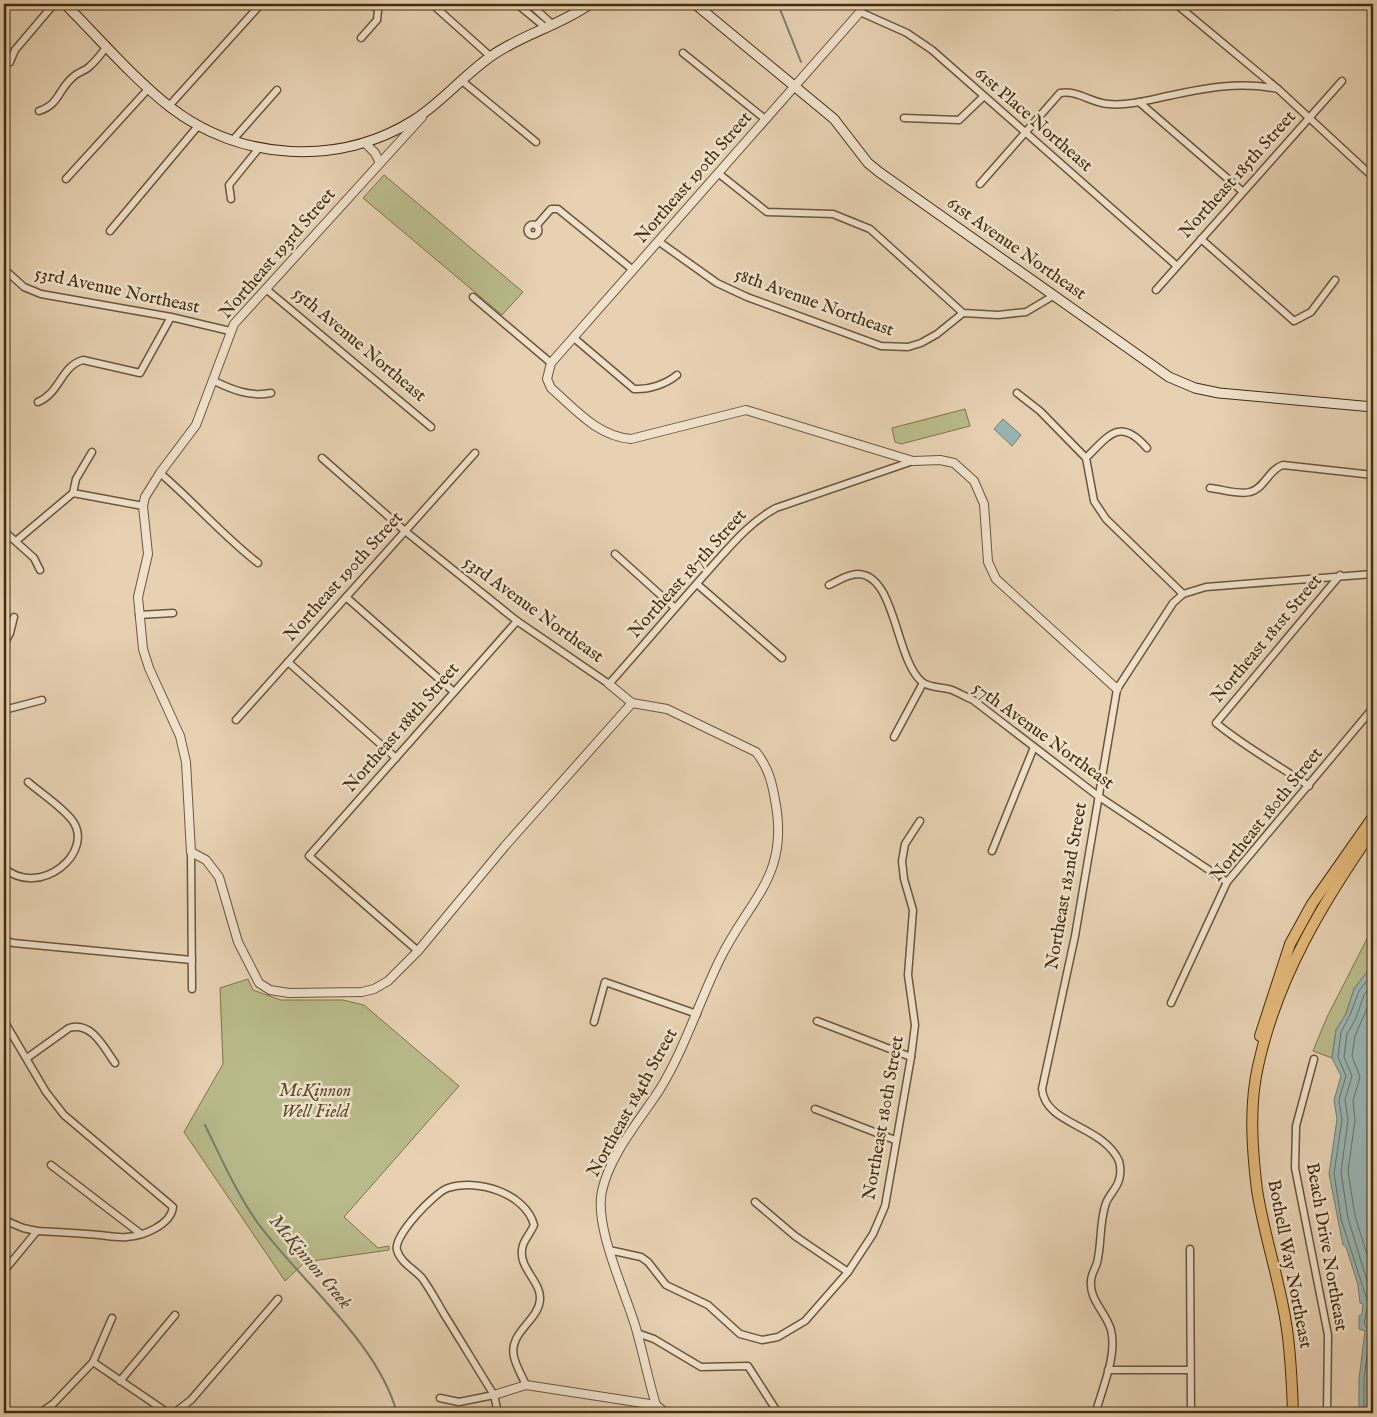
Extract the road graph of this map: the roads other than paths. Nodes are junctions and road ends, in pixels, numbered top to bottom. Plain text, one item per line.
1 (54, 4) edge
2 (65, 4) edge
3 (261, 4) edge
4 (372, 4) edge
5 (432, 4) edge
6 (517, 4) edge
7 (530, 4) edge
8 (590, 4) edge
9 (695, 4) edge
10 (1098, 4) edge
11 (1137, 4) edge
12 (1178, 4) edge
13 (1369, 4) edge
14 (1373, 8) edge
15 (860, 12) joint
16 (549, 26) junction
17 (361, 38) dead end
18 (108, 46) junction
19 (683, 53) dead end
20 (490, 56) junction
21 (10, 62) dead end
22 (461, 80) junction
23 (1342, 80) dead end
24 (794, 86) junction
25 (149, 88) junction
26 (1278, 89) junction
27 (277, 90) dead end
28 (983, 97) junction
29 (1139, 102) junction
30 (169, 106) junction
31 (428, 110) junction
32 (39, 111) dead end
33 (904, 118) dead end
34 (1310, 118) junction
35 (765, 119) junction
36 (198, 126) junction
37 (1025, 132) junction
38 (232, 141) junction
39 (536, 142) dead end
40 (365, 143) junction
41 (259, 148) junction
42 (380, 163) junction
43 (718, 173) junction
44 (1373, 177) edge
45 (66, 179) dead end
46 (980, 184) dead end
47 (1242, 191) junction
48 (231, 199) dead end
49 (537, 225) dead end
50 (110, 231) dead end
51 (1201, 238) junction
52 (658, 241) junction
53 (1176, 266) junction
54 (4, 269) edge
55 (633, 270) junction
56 (1335, 280) dead end
57 (266, 289) junction
58 (1156, 290) dead end
59 (1053, 296) junction
60 (473, 297) dead end
61 (963, 313) junction
62 (171, 318) junction
63 (230, 331) junction
64 (574, 338) junction
65 (551, 363) junction
66 (677, 375) dead end
67 (214, 380) junction
68 (271, 393) dead end
69 (1017, 393) dead end
70 (38, 402) dead end
71 (1373, 407) edge
72 (431, 427) dead end
73 (1147, 448) dead end
74 (92, 452) dead end
75 (475, 453) dead end
76 (322, 458) dead end
77 (1086, 458) junction
78 (913, 461) junction
79 (160, 473) junction
80 (1373, 475) edge
81 (1210, 488) dead end
82 (73, 493) junction
83 (143, 506) junction
84 (4, 531) edge
85 (405, 531) junction
86 (16, 540) junction
87 (615, 554) dead end
88 (258, 563) dead end
89 (40, 570) dead end
90 (1373, 574) edge
91 (1340, 575) junction
92 (696, 584) junction
93 (829, 585) dead end
94 (1184, 594) junction
95 (346, 597) junction
96 (675, 608) junction
97 (173, 614) dead end
98 (139, 615) junction
99 (14, 617) dead end
100 (517, 621) junction
101 (4, 644) edge
102 (782, 658) dead end
103 (288, 662) junction
104 (923, 683) junction
105 (609, 684) junction
106 (1117, 689) junction
107 (454, 692) junction
108 (42, 700) dead end
109 (632, 703) junction
110 (1373, 708) edge
111 (4, 710) edge
112 (236, 720) dead end
113 (894, 737) dead end
114 (749, 747) joint
115 (1034, 747) junction
116 (396, 758) junction
117 (28, 782) dead end
118 (1309, 786) junction
119 (1098, 796) junction
120 (1373, 817) edge
121 (920, 821) dead end
122 (1373, 830) edge
123 (992, 850) dead end
124 (191, 852) junction
125 (4, 868) edge
126 (1227, 882) junction
127 (4, 940) edge
128 (418, 951) junction
129 (192, 960) junction
130 (192, 989) dead end
131 (1170, 1003) dead end
132 (697, 1014) junction
133 (4, 1021) edge
134 (817, 1021) dead end
135 (594, 1022) dead end
136 (911, 1057) junction
137 (27, 1058) junction
138 (1314, 1059) dead end
139 (115, 1063) dead end
140 (1258, 1065) junction
141 (815, 1108) dead end
142 (895, 1140) junction
143 (51, 1165) dead end
144 (755, 1202) dead end
145 (4, 1220) edge
146 (37, 1230) junction
147 (141, 1234) junction
148 (1190, 1249) dead end
149 (609, 1250) junction
150 (4, 1271) edge
151 (848, 1272) junction
152 (278, 1299) dead end
153 (175, 1315) dead end
154 (112, 1318) dead end
155 (637, 1333) junction
156 (93, 1362) junction
157 (1108, 1370) junction
158 (1190, 1370) junction
159 (120, 1381) junction
160 (526, 1385) junction
161 (494, 1395) junction
162 (440, 1398) dead end
163 (656, 1406) junction
164 (40, 1413) edge
165 (168, 1413) edge
166 (174, 1413) edge
167 (498, 1413) edge
168 (666, 1413) edge
169 (778, 1413) edge
170 (1093, 1413) edge
171 (1191, 1413) edge
172 (1293, 1413) edge
173 (1327, 1413) edge

1 - 21 street
2 - 18 main road
3 - 30 street
4 - 17 street
5 - 20 street
6 - 16 street
7 - 16 street
8 - 16 main road, Northeast 193rd Street
9 - 24 main road, 61st Avenue Northeast
10 - 11 street
12 - 26 street
13 - 14 street
15 - 24 street, Northeast 190th Street
15 - 28 street, 61st Place Northeast
16 - 20 main road, Northeast 193rd Street
18 - 25 main road
18 - 32 street
19 - 35 street
20 - 22 main road, Northeast 193rd Street
22 - 31 main road, Northeast 193rd Street
22 - 39 street
23 - 34 street, Northeast 185th Street
24 - 35 street, Northeast 190th Street
24 - 59 main road, 61st Avenue Northeast
25 - 30 main road
25 - 45 street
26 - 29 street
26 - 34 street
27 - 38 street
28 - 33 street
28 - 37 street, 61st Place Northeast
29 - 37 street
29 - 47 street
30 - 36 main road
31 - 40 main road
31 - 42 street, Northeast 193rd Street
34 - 44 street
34 - 47 street, Northeast 185th Street
35 - 43 street, Northeast 190th Street
36 - 38 main road
36 - 50 street
37 - 46 street
37 - 53 street, 61st Place Northeast
38 - 41 main road
40 - 41 main road
40 - 42 street
41 - 48 street
42 - 57 street, Northeast 193rd Street
43 - 52 street, Northeast 190th Street
43 - 61 street
47 - 51 street, Northeast 185th Street
49 - 55 street
51 - 53 street, Northeast 185th Street
51 - 56 street
52 - 55 street, Northeast 190th Street
52 - 61 street, 58th Avenue Northeast
53 - 58 street, Northeast 185th Street
54 - 62 street, 53rd Avenue Northeast
55 - 64 street, Northeast 190th Street
57 - 63 street, Northeast 193rd Street
57 - 72 street, 55th Avenue Northeast
59 - 61 street
59 - 71 main road, 61st Avenue Northeast
60 - 65 street
62 - 63 street, 53rd Avenue Northeast
62 - 70 street
63 - 67 street, Northeast 193rd Street
64 - 65 street, Northeast 190th Street
64 - 66 street
65 - 78 street
67 - 68 street
67 - 79 street, Northeast 193rd Street
69 - 77 street
73 - 77 street
74 - 82 street
75 - 85 street, Northeast 190th Street
76 - 85 street, 53rd Avenue Northeast
77 - 94 street
78 - 92 street, Northeast 187th Street
78 - 106 street
79 - 83 street, Northeast 193rd Street
79 - 88 street
80 - 81 street
82 - 83 street
82 - 86 street
83 - 98 street, Northeast 193rd Street
84 - 86 street
85 - 95 street, Northeast 190th Street
85 - 100 street, 53rd Avenue Northeast
86 - 89 street
87 - 96 street
90 - 91 street
91 - 94 street
91 - 118 street, Northeast 181st Street
92 - 96 street, Northeast 187th Street
92 - 102 street
93 - 104 street
94 - 106 street, Northeast 182nd Street
95 - 103 street, Northeast 190th Street
95 - 107 street
96 - 105 street, Northeast 187th Street
97 - 98 street
98 - 124 street, Northeast 193rd Street
99 - 101 street
100 - 105 street, 53rd Avenue Northeast
100 - 107 street, Northeast 188th Street
103 - 112 street, Northeast 190th Street
103 - 116 street
104 - 113 street
104 - 115 street, 57th Avenue Northeast
105 - 109 street, 53rd Avenue Northeast
106 - 119 street, Northeast 182nd Street
107 - 116 street, Northeast 188th Street
108 - 111 street
109 - 114 street, 53rd Avenue Northeast
109 - 128 street
110 - 118 street, Northeast 180th Street
114 - 132 street, Northeast 184th Street
115 - 119 street, 57th Avenue Northeast
115 - 123 street
116 - 128 street, Northeast 188th Street
117 - 125 street
118 - 126 street, Northeast 180th Street
119 - 126 street, 57th Avenue Northeast
119 - 157 street, Northeast 182nd Street
120 - 140 main road
121 - 136 street, Northeast 180th Street
122 - 140 main road
124 - 128 street
124 - 129 street
126 - 131 street, Northeast 180th Street
127 - 129 street
129 - 130 street
132 - 135 street
132 - 149 street, Northeast 184th Street
133 - 137 street
134 - 136 street
136 - 142 street, Northeast 180th Street
137 - 139 street
137 - 147 street
138 - 173 street, Beach Drive Northeast
140 - 172 main road, Bothell Way Northeast
141 - 142 street
142 - 151 street, Northeast 180th Street
143 - 147 street
144 - 151 street
145 - 146 street
146 - 147 street
146 - 150 street
148 - 158 street
149 - 151 street, Northeast 180th Street
149 - 155 street, Northeast 184th Street
152 - 166 street
153 - 159 street
154 - 156 street
155 - 163 street, Northeast 184th Street
155 - 169 street
156 - 159 street
156 - 164 street
157 - 158 street
157 - 170 street
158 - 171 street
159 - 165 street
160 - 161 street
160 - 161 street
160 - 163 street
161 - 162 street
161 - 167 street
163 - 168 street

